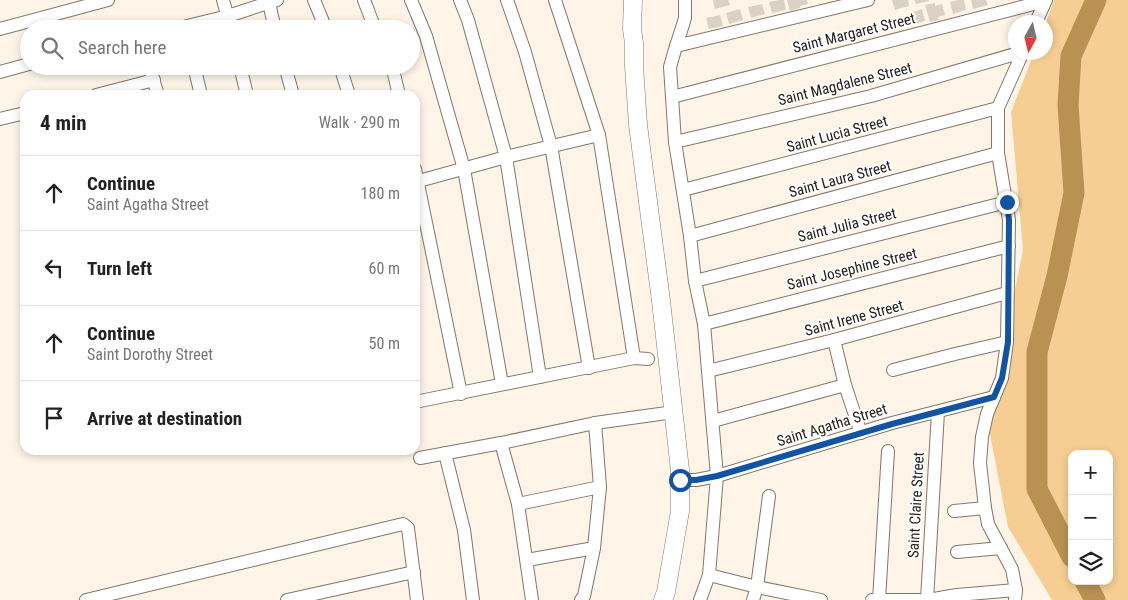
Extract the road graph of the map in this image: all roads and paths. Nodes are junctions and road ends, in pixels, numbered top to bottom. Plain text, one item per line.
1 (108, 0) edge
2 (223, 0) edge
3 (314, 0) edge
4 (364, 0) edge
5 (411, 0) edge
6 (460, 0) edge
7 (507, 0) edge
8 (555, 0) edge
9 (633, 0) edge
10 (685, 0) edge
11 (868, 0) edge
12 (1045, 1) edge
13 (273, 2) edge
14 (1039, 15) edge
15 (34, 20) edge
16 (229, 20) edge
17 (234, 20) edge
18 (275, 20) edge
19 (322, 20) edge
20 (372, 20) edge
21 (419, 20) edge
22 (420, 22) edge
23 (20, 24) edge
24 (0, 29) edge
25 (676, 46) junction
26 (1008, 56) edge
27 (1019, 60) edge
28 (20, 66) edge
29 (0, 72) edge
30 (152, 75) edge
31 (196, 75) edge
32 (242, 75) edge
33 (287, 75) edge
34 (343, 75) edge
35 (394, 75) edge
36 (154, 80) junction
37 (115, 90) edge
38 (157, 90) edge
39 (200, 90) edge
40 (246, 90) edge
41 (292, 90) edge
42 (347, 90) edge
43 (398, 90) edge
44 (672, 97) junction
45 (998, 108) junction
46 (20, 114) edge
47 (0, 120) edge
48 (599, 135) junction
49 (675, 142) junction
50 (551, 146) junction
51 (998, 153) junction
52 (506, 156) junction
53 (464, 168) junction
54 (420, 181) edge
55 (683, 190) junction
56 (420, 201) edge
57 (1007, 202) junction
58 (690, 236) junction
59 (1009, 246) junction
60 (695, 281) junction
61 (1007, 293) junction
62 (704, 324) junction
63 (834, 340) junction
64 (1008, 342) junction
65 (634, 358) junction
66 (648, 359) dead end
67 (589, 368) junction
68 (893, 370) dead end
69 (708, 371) junction
70 (540, 377) junction
71 (502, 384) junction
72 (845, 384) junction
73 (461, 394) junction
74 (994, 397) junction
75 (420, 399) edge
76 (674, 412) junction
77 (938, 412) junction
78 (713, 421) junction
79 (595, 423) junction
80 (861, 433) junction
81 (502, 443) junction
82 (888, 452) dead end
83 (445, 453) junction
84 (420, 458) dead end
85 (717, 476) junction
86 (680, 480) junction
87 (600, 487) junction
88 (769, 496) dead end
89 (518, 504) junction
90 (985, 508) junction
91 (954, 511) dead end
92 (594, 548) junction
93 (1001, 548) junction
94 (957, 552) dead end
95 (527, 560) junction
96 (414, 572) junction
97 (709, 575) junction
98 (757, 587) junction
99 (139, 594) edge
100 (1016, 595) edge
101 (797, 597) edge
102 (957, 597) edge
103 (86, 600) edge
104 (287, 600) edge
105 (417, 600) edge
106 (474, 600) edge
107 (532, 600) edge
108 (581, 600) edge
109 (663, 600) edge
110 (700, 600) edge
111 (753, 600) edge
112 (821, 600) edge
113 (872, 600) edge
114 (879, 600) edge
115 (920, 600) edge
116 (927, 600) edge

1 - 15 street
2 - 16 street
3 - 19 street
4 - 20 street
5 - 21 street
6 - 52 street
7 - 50 street
8 - 48 street
9 - 76 street
10 - 25 street
11 - 25 street
12 - 14 street
12 - 44 street, Saint Margaret Street
13 - 17 street
13 - 18 street
22 - 53 street
23 - 24 street
25 - 44 street
26 - 49 street, Saint Magdalene Street
27 - 45 street
28 - 29 street
30 - 36 street
31 - 39 street
32 - 40 street
33 - 41 street
34 - 42 street
35 - 43 street
36 - 37 street
36 - 38 street
44 - 49 street
45 - 51 street
45 - 55 street, Saint Lucia Street
46 - 47 street
48 - 50 street
48 - 65 street
49 - 55 street
50 - 52 street
50 - 67 street
51 - 57 street
51 - 58 street, Saint Laura Street
52 - 53 street
52 - 70 street
53 - 54 street
53 - 71 street
55 - 58 street
56 - 73 street
57 - 59 street
57 - 60 street, Saint Julia Street
58 - 60 street
59 - 61 street
59 - 62 street, Saint Josephine Street
60 - 62 street
61 - 63 street, Saint Irene Street
61 - 64 street
62 - 69 street
63 - 69 street, Saint Irene Street
63 - 72 street
64 - 68 street
64 - 74 street
65 - 66 street
65 - 67 street
67 - 70 street
69 - 78 street
70 - 71 street
71 - 73 street
72 - 78 street
72 - 80 street
73 - 75 street
74 - 77 street, Saint Agatha Street
74 - 90 street
76 - 79 street
76 - 86 street
77 - 80 street, Saint Agatha Street
77 - 116 street, Saint Claire Street
78 - 85 street
79 - 81 street
79 - 87 street
80 - 85 street, Saint Agatha Street
81 - 83 street
81 - 89 street
82 - 114 street
83 - 84 street
83 - 106 street
85 - 86 street, Saint Agatha Street
85 - 97 street
86 - 109 street
87 - 89 street
87 - 92 street
88 - 98 street
89 - 95 street
90 - 91 street
90 - 93 street
92 - 95 street
92 - 108 street
93 - 94 street
93 - 100 street
95 - 107 street
96 - 99 street
96 - 104 street
96 - 105 street
97 - 98 street
97 - 110 street
98 - 101 street
98 - 111 street
99 - 103 street
100 - 102 street
101 - 112 street
102 - 116 street
113 - 114 street
114 - 115 street

